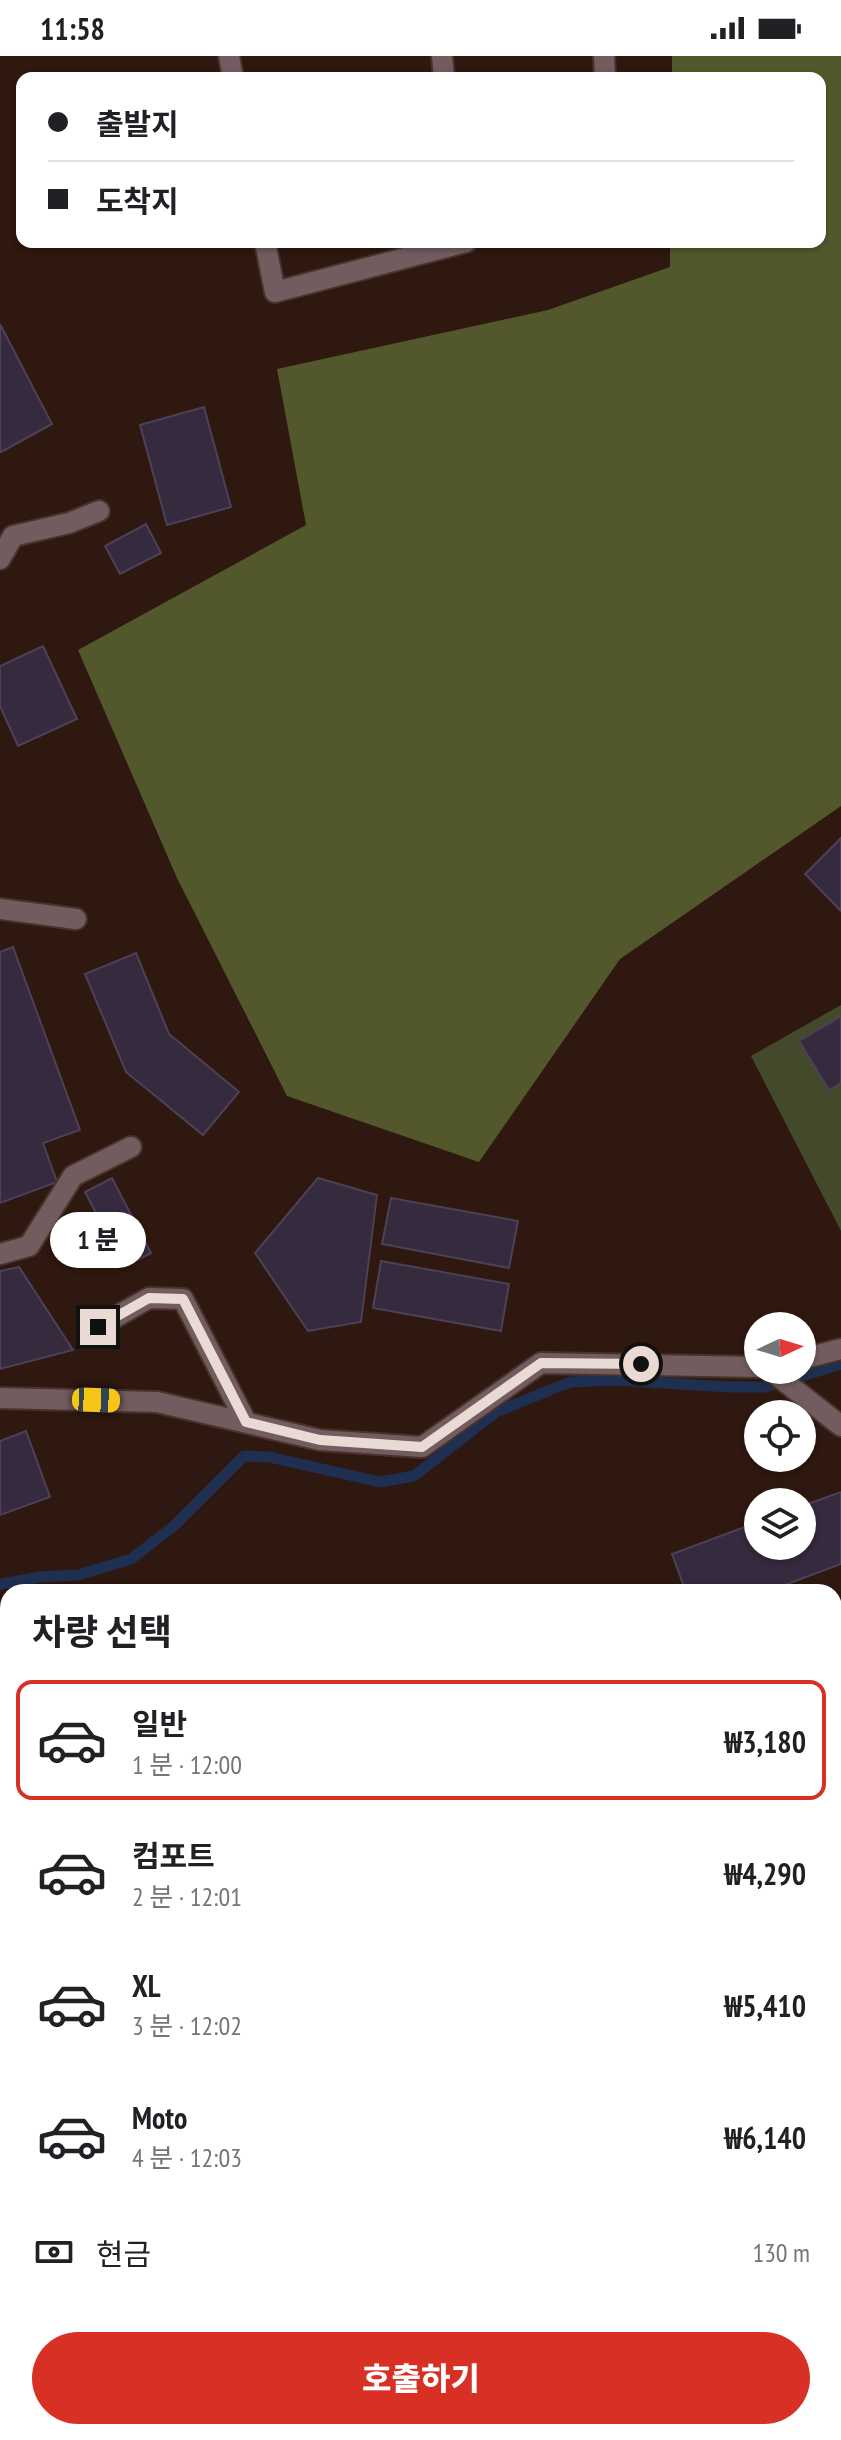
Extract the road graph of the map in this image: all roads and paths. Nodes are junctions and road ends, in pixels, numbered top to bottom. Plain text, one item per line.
1 (266, 248) edge
2 (442, 248) edge
3 (99, 511) dead end
4 (0, 559) edge
5 (0, 909) edge
6 (76, 919) dead end
7 (131, 1147) dead end
8 (0, 1254) edge
9 (98, 1327) dead end
10 (841, 1349) edge
11 (816, 1355) edge
12 (744, 1369) edge
13 (786, 1384) edge
14 (0, 1398) edge
15 (246, 1422) junction
16 (841, 1426) edge

1 - 2 lane
3 - 4 lane
5 - 6 lane
7 - 8 lane
9 - 15 lane
10 - 11 lane
12 - 15 lane
13 - 16 lane
14 - 15 lane

